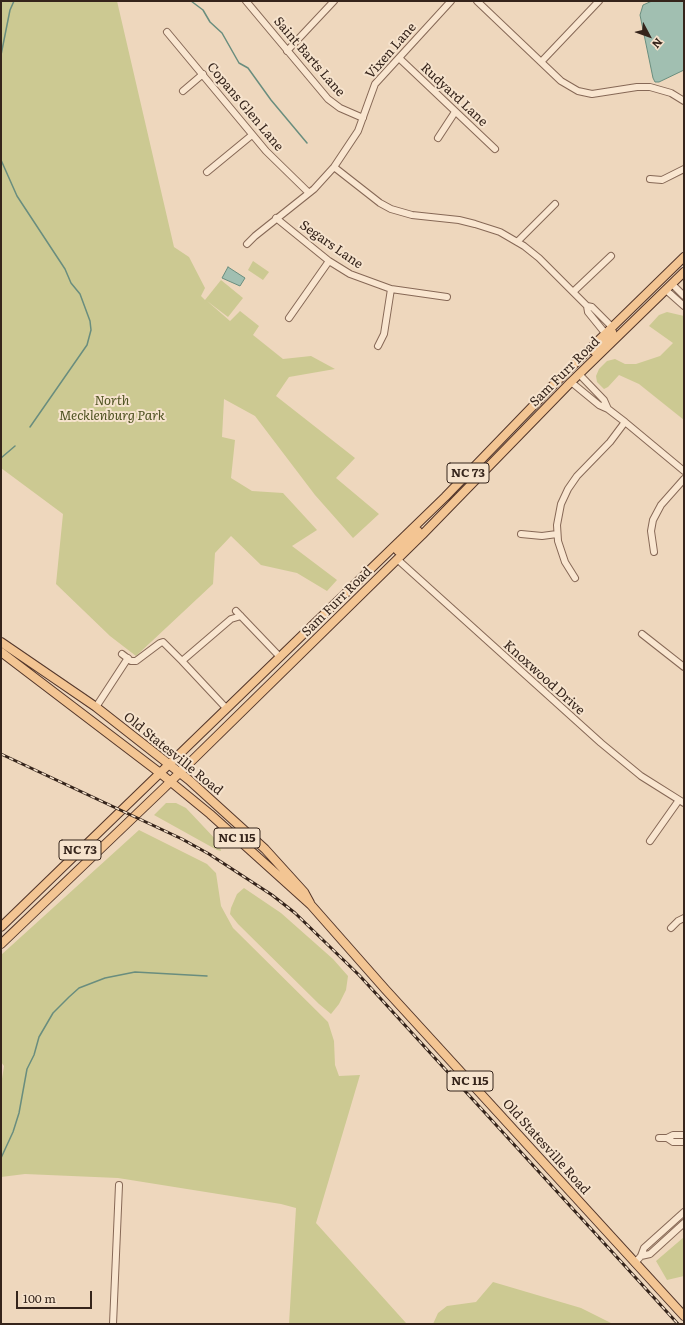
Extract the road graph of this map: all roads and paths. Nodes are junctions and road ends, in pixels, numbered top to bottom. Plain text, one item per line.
1 (246, 1) edge
2 (334, 1) edge
3 (451, 1) edge
4 (477, 1) edge
5 (599, 1) edge
6 (167, 32) dead end
7 (287, 51) junction
8 (398, 58) junction
9 (541, 62) junction
10 (203, 74) junction
11 (183, 91) dead end
12 (684, 102) edge
13 (455, 112) junction
14 (363, 118) junction
15 (252, 135) junction
16 (438, 138) dead end
17 (495, 149) dead end
18 (334, 167) junction
19 (684, 169) edge
20 (207, 172) dead end
21 (650, 179) dead end
22 (309, 193) junction
23 (555, 204) dead end
24 (276, 218) junction
25 (517, 242) junction
26 (247, 244) dead end
27 (611, 256) dead end
28 (684, 257) edge
29 (329, 261) junction
30 (684, 264) edge
31 (684, 272) edge
32 (669, 287) junction
33 (391, 289) junction
34 (573, 292) junction
35 (684, 296) edge
36 (447, 297) dead end
37 (586, 306) junction
38 (684, 306) edge
39 (288, 318) dead end
40 (612, 327) junction
41 (605, 333) junction
42 (378, 346) dead end
43 (579, 374) junction
44 (571, 382) junction
45 (544, 409) junction
46 (608, 409) junction
47 (625, 422) junction
48 (684, 471) edge
49 (684, 479) edge
50 (445, 497) junction
51 (521, 534) dead end
52 (558, 534) junction
53 (654, 552) dead end
54 (397, 559) junction
55 (575, 578) dead end
56 (642, 634) dead end
57 (1, 642) edge
58 (1, 652) edge
59 (122, 654) dead end
60 (280, 657) junction
61 (128, 658) junction
62 (182, 661) junction
63 (19, 666) junction
64 (684, 667) edge
65 (75, 694) junction
66 (96, 707) junction
67 (226, 708) junction
68 (169, 764) junction
69 (160, 773) junction
70 (180, 773) junction
71 (171, 782) junction
72 (681, 801) edge
73 (650, 840) dead end
74 (311, 905) junction
75 (684, 918) edge
76 (1, 927) edge
77 (671, 928) dead end
78 (1, 944) edge
79 (684, 1136) edge
80 (659, 1138) dead end
81 (667, 1138) junction
82 (684, 1142) edge
83 (119, 1185) dead end
84 (684, 1212) edge
85 (677, 1219) junction
86 (683, 1224) edge
87 (641, 1256) junction
88 (634, 1263) junction
89 (684, 1316) edge
90 (113, 1324) edge

1 - 7 street, Saint Barts Lane
2 - 7 street
3 - 8 street, Vixen Lane
4 - 9 street
5 - 9 street
6 - 10 street, Copans Glen Lane
7 - 14 street, Saint Barts Lane
8 - 13 street, Rudyard Lane
8 - 14 street, Vixen Lane
9 - 12 street
10 - 11 street
10 - 15 street, Copans Glen Lane
13 - 16 street
13 - 17 street, Rudyard Lane
14 - 18 street, Vixen Lane
15 - 20 street
15 - 22 street, Copans Glen Lane
18 - 22 street, Vixen Lane
18 - 25 street
19 - 21 street
22 - 24 street, Vixen Lane
23 - 25 street
24 - 26 street, Vixen Lane
24 - 29 street, Segars Lane
25 - 34 street
27 - 34 street
28 - 40 main road, Sam Furr Road / NC 73
29 - 33 street, Segars Lane
29 - 39 street
30 - 32 main road
31 - 32 main road, Sam Furr Road / NC 73
32 - 35 street
32 - 38 street
32 - 43 main road, Sam Furr Road / NC 73
33 - 36 street, Segars Lane
33 - 42 street
34 - 37 street
37 - 40 street
37 - 41 street
40 - 41 main road, Sam Furr Road / NC 73
40 - 45 main road
41 - 50 main road, Sam Furr Road / NC 73
43 - 44 main road, Sam Furr Road / NC 73
43 - 46 street
44 - 45 main road, Sam Furr Road / NC 73
44 - 46 street
45 - 54 main road, Sam Furr Road / NC 73
46 - 47 street
47 - 48 street
47 - 52 street
49 - 53 street
50 - 54 main road
50 - 60 main road, Sam Furr Road / NC 73
51 - 52 street
52 - 55 street
54 - 70 main road, Sam Furr Road / NC 73
54 - 72 street, Knoxwood Drive
56 - 64 street
57 - 65 main road, Old Statesville Road / NC 115
58 - 63 main road, Old Statesville Road / NC 115
59 - 61 street
60 - 62 street
60 - 67 main road, Sam Furr Road / NC 73
61 - 62 street
61 - 66 street
62 - 67 street
63 - 65 main road
63 - 69 main road, Old Statesville Road / NC 115
65 - 66 main road, Old Statesville Road / NC 115
66 - 68 main road, Old Statesville Road / NC 115
67 - 68 main road, Sam Furr Road / NC 73
68 - 69 main road, Sam Furr Road / NC 73
68 - 70 main road, Old Statesville Road / NC 115
69 - 71 main road, Old Statesville Road / NC 115
69 - 76 main road, Sam Furr Road / NC 73
70 - 71 main road, Sam Furr Road / NC 73
70 - 74 main road, Old Statesville Road / NC 115
71 - 74 main road, Old Statesville Road / NC 115
71 - 78 main road, Sam Furr Road / NC 73
72 - 73 street
74 - 88 main road, Old Statesville Road / NC 115
75 - 77 street
79 - 81 street
80 - 81 street
81 - 82 street
83 - 90 street
84 - 85 street
85 - 86 street
85 - 87 street
86 - 87 street
87 - 88 street
88 - 89 main road, Old Statesville Road / NC 115

